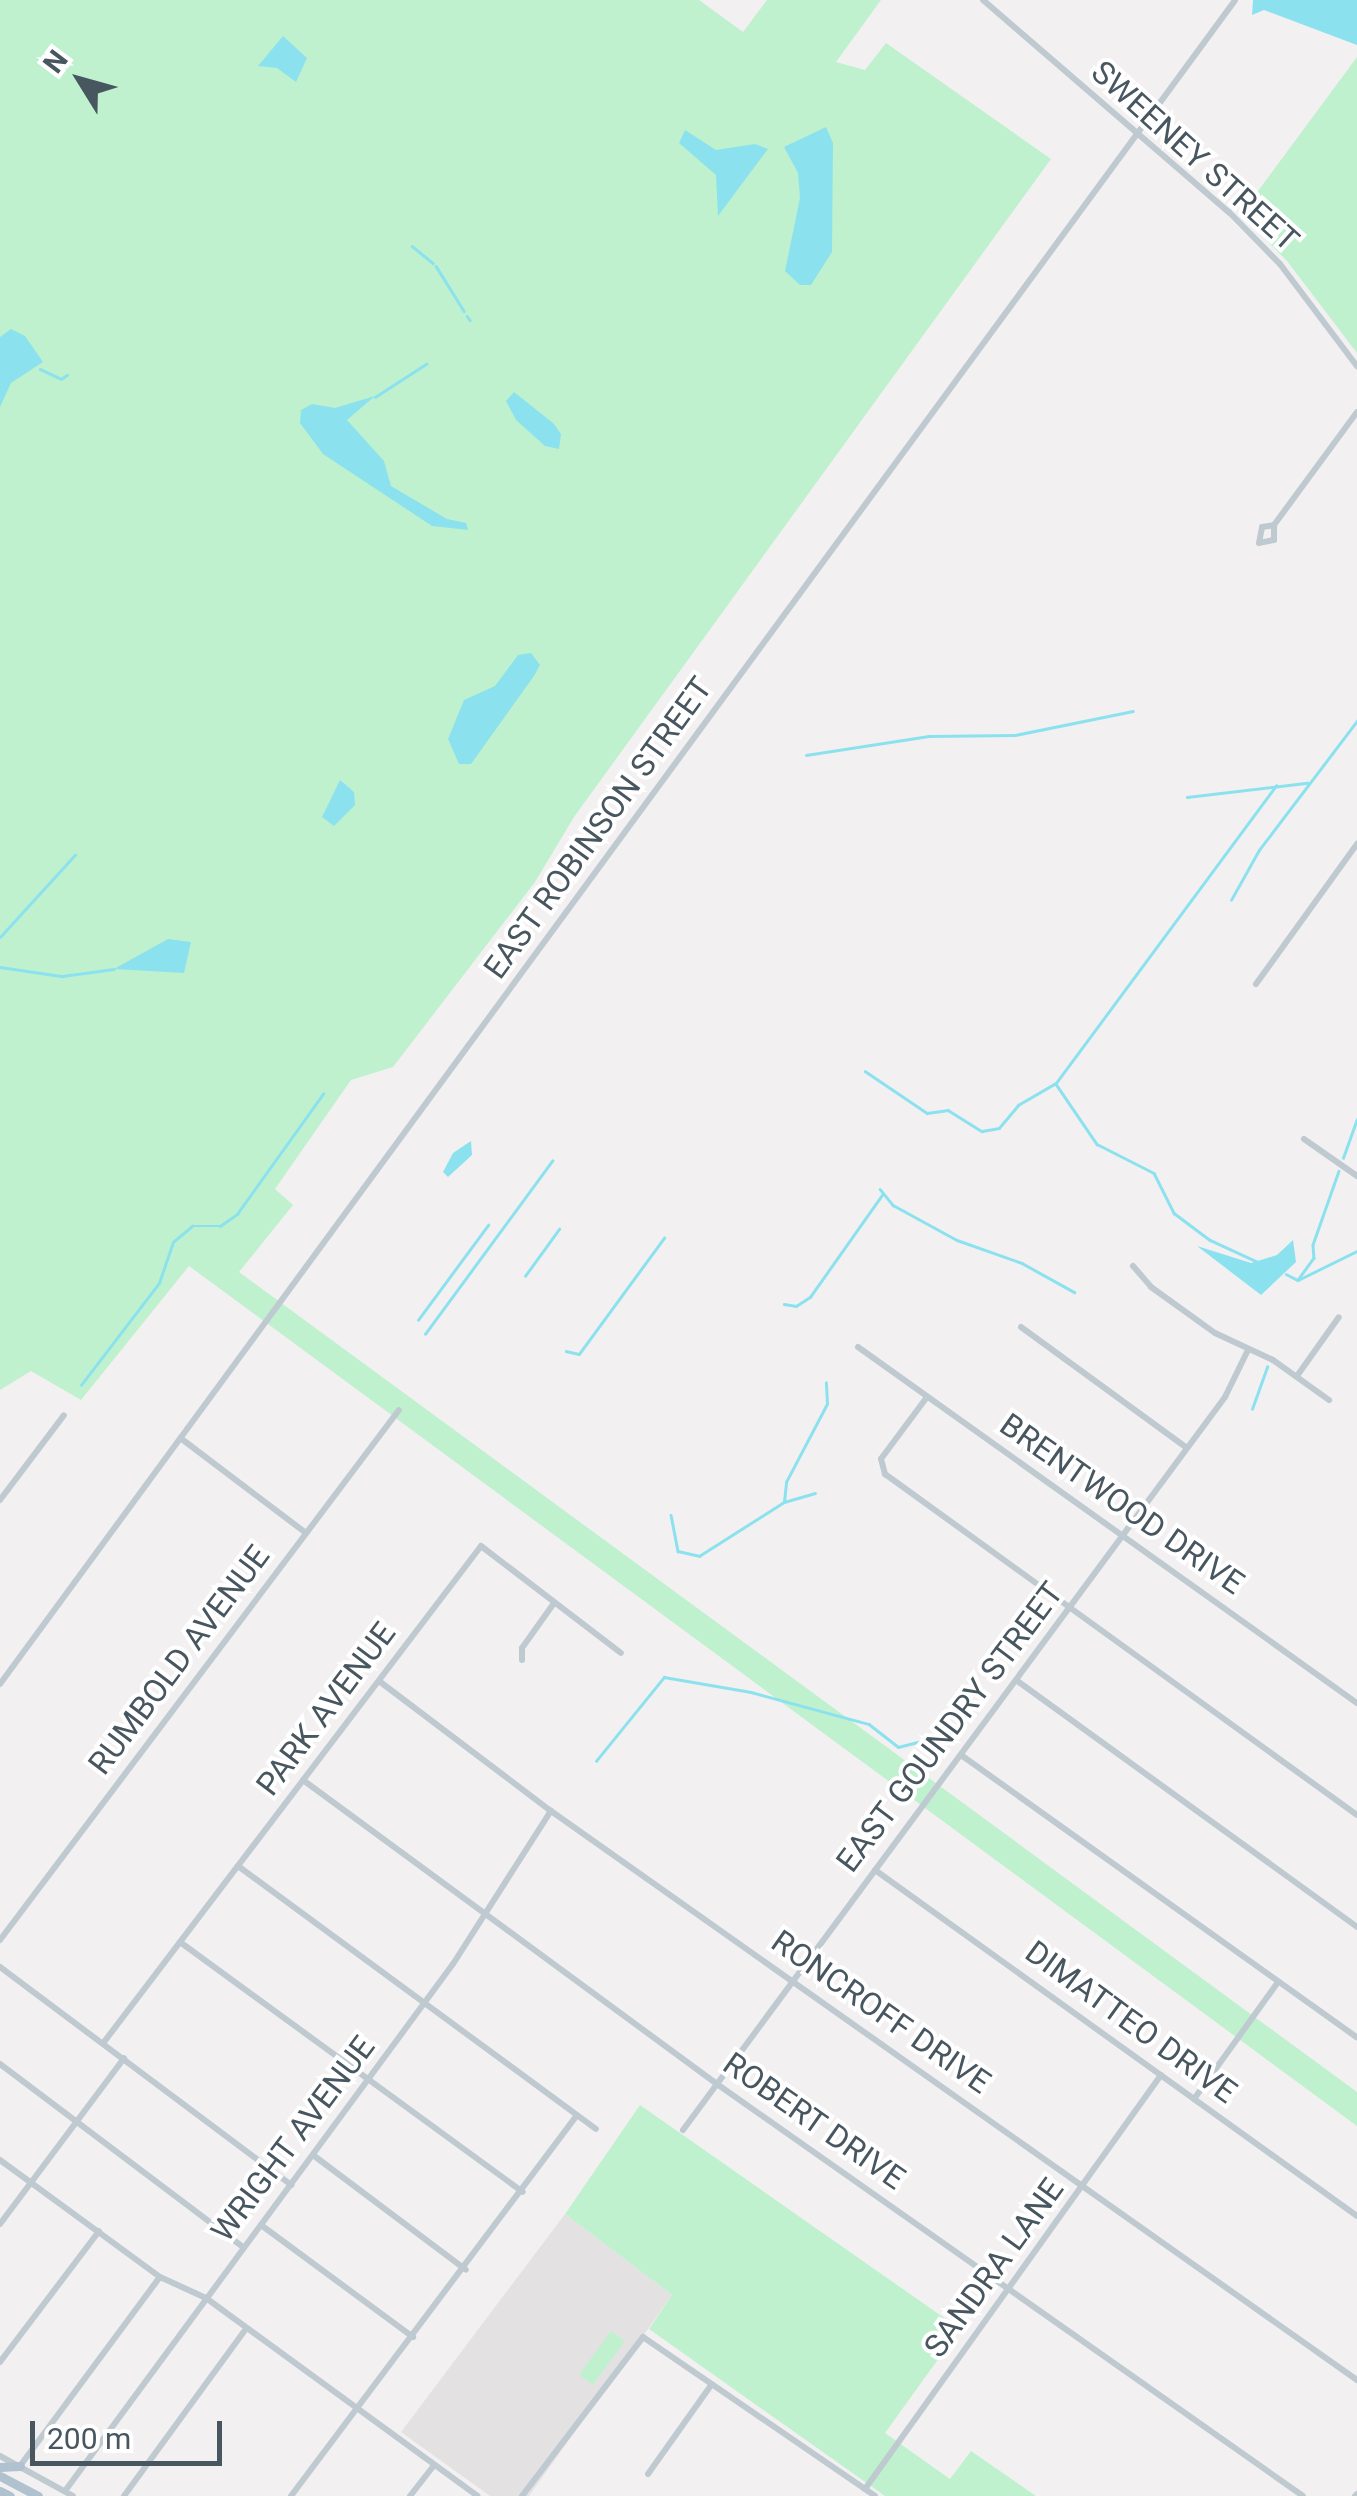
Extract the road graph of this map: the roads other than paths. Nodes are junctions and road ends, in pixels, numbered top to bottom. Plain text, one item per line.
1 (982, 0) edge
2 (1235, 0) edge
3 (1136, 133) junction
4 (1357, 366) edge
5 (1357, 412) edge
6 (1274, 526) dead end
7 (1357, 844) edge
8 (1256, 984) dead end
9 (1304, 1139) dead end
10 (1357, 1176) edge
11 (1133, 1266) dead end
12 (1340, 1317) dead end
13 (1021, 1327) dead end
14 (858, 1347) dead end
15 (1248, 1350) junction
16 (1297, 1376) junction
17 (928, 1397) junction
18 (1329, 1400) dead end
19 (399, 1410) dead end
20 (64, 1415) dead end
21 (183, 1440) junction
22 (1186, 1448) junction
23 (0, 1500) edge
24 (306, 1533) junction
25 (1122, 1533) junction
26 (554, 1603) junction
27 (1069, 1609) junction
28 (621, 1653) dead end
29 (522, 1660) dead end
30 (1016, 1680) junction
31 (378, 1681) junction
32 (0, 1684) edge
33 (1357, 1703) edge
34 (961, 1755) junction
35 (303, 1780) junction
36 (551, 1812) junction
37 (1357, 1815) edge
38 (238, 1866) junction
39 (875, 1870) junction
40 (483, 1914) junction
41 (1357, 1927) edge
42 (0, 1940) edge
43 (180, 1942) junction
44 (0, 1967) edge
45 (794, 1981) junction
46 (1278, 1982) junction
47 (422, 2005) junction
48 (1357, 2037) edge
49 (104, 2042) junction
50 (124, 2058) junction
51 (0, 2064) edge
52 (1161, 2075) junction
53 (369, 2082) junction
54 (717, 2084) junction
55 (1194, 2099) junction
56 (577, 2116) junction
57 (77, 2122) junction
58 (596, 2129) dead end
59 (683, 2130) dead end
60 (313, 2155) junction
61 (0, 2160) edge
62 (32, 2183) junction
63 (291, 2185) junction
64 (1083, 2186) junction
65 (522, 2192) junction
66 (1357, 2216) edge
67 (0, 2224) edge
68 (260, 2225) junction
69 (100, 2230) junction
70 (244, 2247) junction
71 (466, 2270) junction
72 (160, 2277) junction
73 (1010, 2288) junction
74 (206, 2298) junction
75 (246, 2329) junction
76 (412, 2337) junction
77 (0, 2362) edge
78 (1357, 2380) edge
79 (712, 2384) junction
80 (357, 2411) junction
81 (0, 2456) edge
82 (434, 2465) junction
83 (20, 2466) junction
84 (0, 2467) edge
85 (648, 2474) dead end
86 (0, 2476) edge
87 (865, 2490) junction
88 (0, 2491) edge
89 (69, 2494) edge
90 (10, 2496) edge
91 (38, 2496) edge
92 (124, 2496) edge
93 (291, 2496) edge
94 (410, 2496) edge
95 (478, 2496) edge
96 (522, 2496) edge
97 (874, 2496) edge
98 (1303, 2496) edge

1 - 3 street, SWEENEY STREET
2 - 3 street, EAST ROBINSON STREET
3 - 4 street, SWEENEY STREET
3 - 21 street, EAST ROBINSON STREET
5 - 6 street
7 - 8 street
9 - 10 street
11 - 15 street
12 - 16 street
13 - 22 street
14 - 17 street, BRENTWOOD DRIVE
15 - 16 street
15 - 22 street, EAST GOUNDRY STREET
16 - 18 street
17 - 25 street, BRENTWOOD DRIVE
17 - 27 street
19 - 24 street, RUMBOLD AVENUE
20 - 23 street
21 - 24 street
21 - 32 street, EAST ROBINSON STREET
22 - 25 street, EAST GOUNDRY STREET
24 - 42 street, RUMBOLD AVENUE
25 - 27 street, EAST GOUNDRY STREET
25 - 33 street, BRENTWOOD DRIVE
26 - 28 street, PARK AVENUE
26 - 29 street
26 - 31 street, PARK AVENUE
27 - 30 street, EAST GOUNDRY STREET
27 - 37 street
30 - 34 street, EAST GOUNDRY STREET
30 - 41 street
31 - 35 street, PARK AVENUE
31 - 36 street, RONCROFF DRIVE
34 - 39 street, EAST GOUNDRY STREET
34 - 46 street
35 - 38 street, PARK AVENUE
35 - 40 street, ROBERT DRIVE
36 - 40 street, WRIGHT AVENUE
36 - 45 street, RONCROFF DRIVE
38 - 43 street, PARK AVENUE
38 - 47 street
39 - 45 street, EAST GOUNDRY STREET
39 - 52 street, DIMATTEO DRIVE
40 - 47 street, WRIGHT AVENUE
40 - 54 street, ROBERT DRIVE
43 - 49 street, PARK AVENUE
43 - 53 street
44 - 49 street
45 - 54 street, EAST GOUNDRY STREET
45 - 64 street, RONCROFF DRIVE
46 - 48 street
46 - 55 street
47 - 53 street, WRIGHT AVENUE
47 - 56 street
49 - 50 street
50 - 57 street
50 - 63 street
51 - 57 street
52 - 55 street, DIMATTEO DRIVE
52 - 64 street, SANDRA LANE
53 - 60 street, WRIGHT AVENUE
53 - 65 street
54 - 59 street, EAST GOUNDRY STREET
54 - 73 street, ROBERT DRIVE
55 - 66 street, DIMATTEO DRIVE
56 - 58 street
56 - 65 street
57 - 62 street
57 - 70 street
60 - 63 street, WRIGHT AVENUE
60 - 71 street
61 - 62 street
62 - 67 street
62 - 69 street
63 - 68 street, WRIGHT AVENUE
64 - 73 street, SANDRA LANE
64 - 78 street, RONCROFF DRIVE
65 - 71 street
68 - 70 street, WRIGHT AVENUE
68 - 76 street
69 - 72 street
69 - 77 street
70 - 74 street, WRIGHT AVENUE
71 - 76 street
72 - 74 street
72 - 83 street
73 - 87 street, SANDRA LANE
73 - 98 street, ROBERT DRIVE
74 - 75 street
74 - 89 street, WRIGHT AVENUE
75 - 80 street
75 - 92 street
76 - 80 street
79 - 85 street
79 - 87 street
79 - 96 street
80 - 82 street
80 - 93 street
81 - 83 street
82 - 94 street
82 - 95 street
83 - 84 main road
83 - 89 street
86 - 91 main road
87 - 97 street
88 - 90 main road

